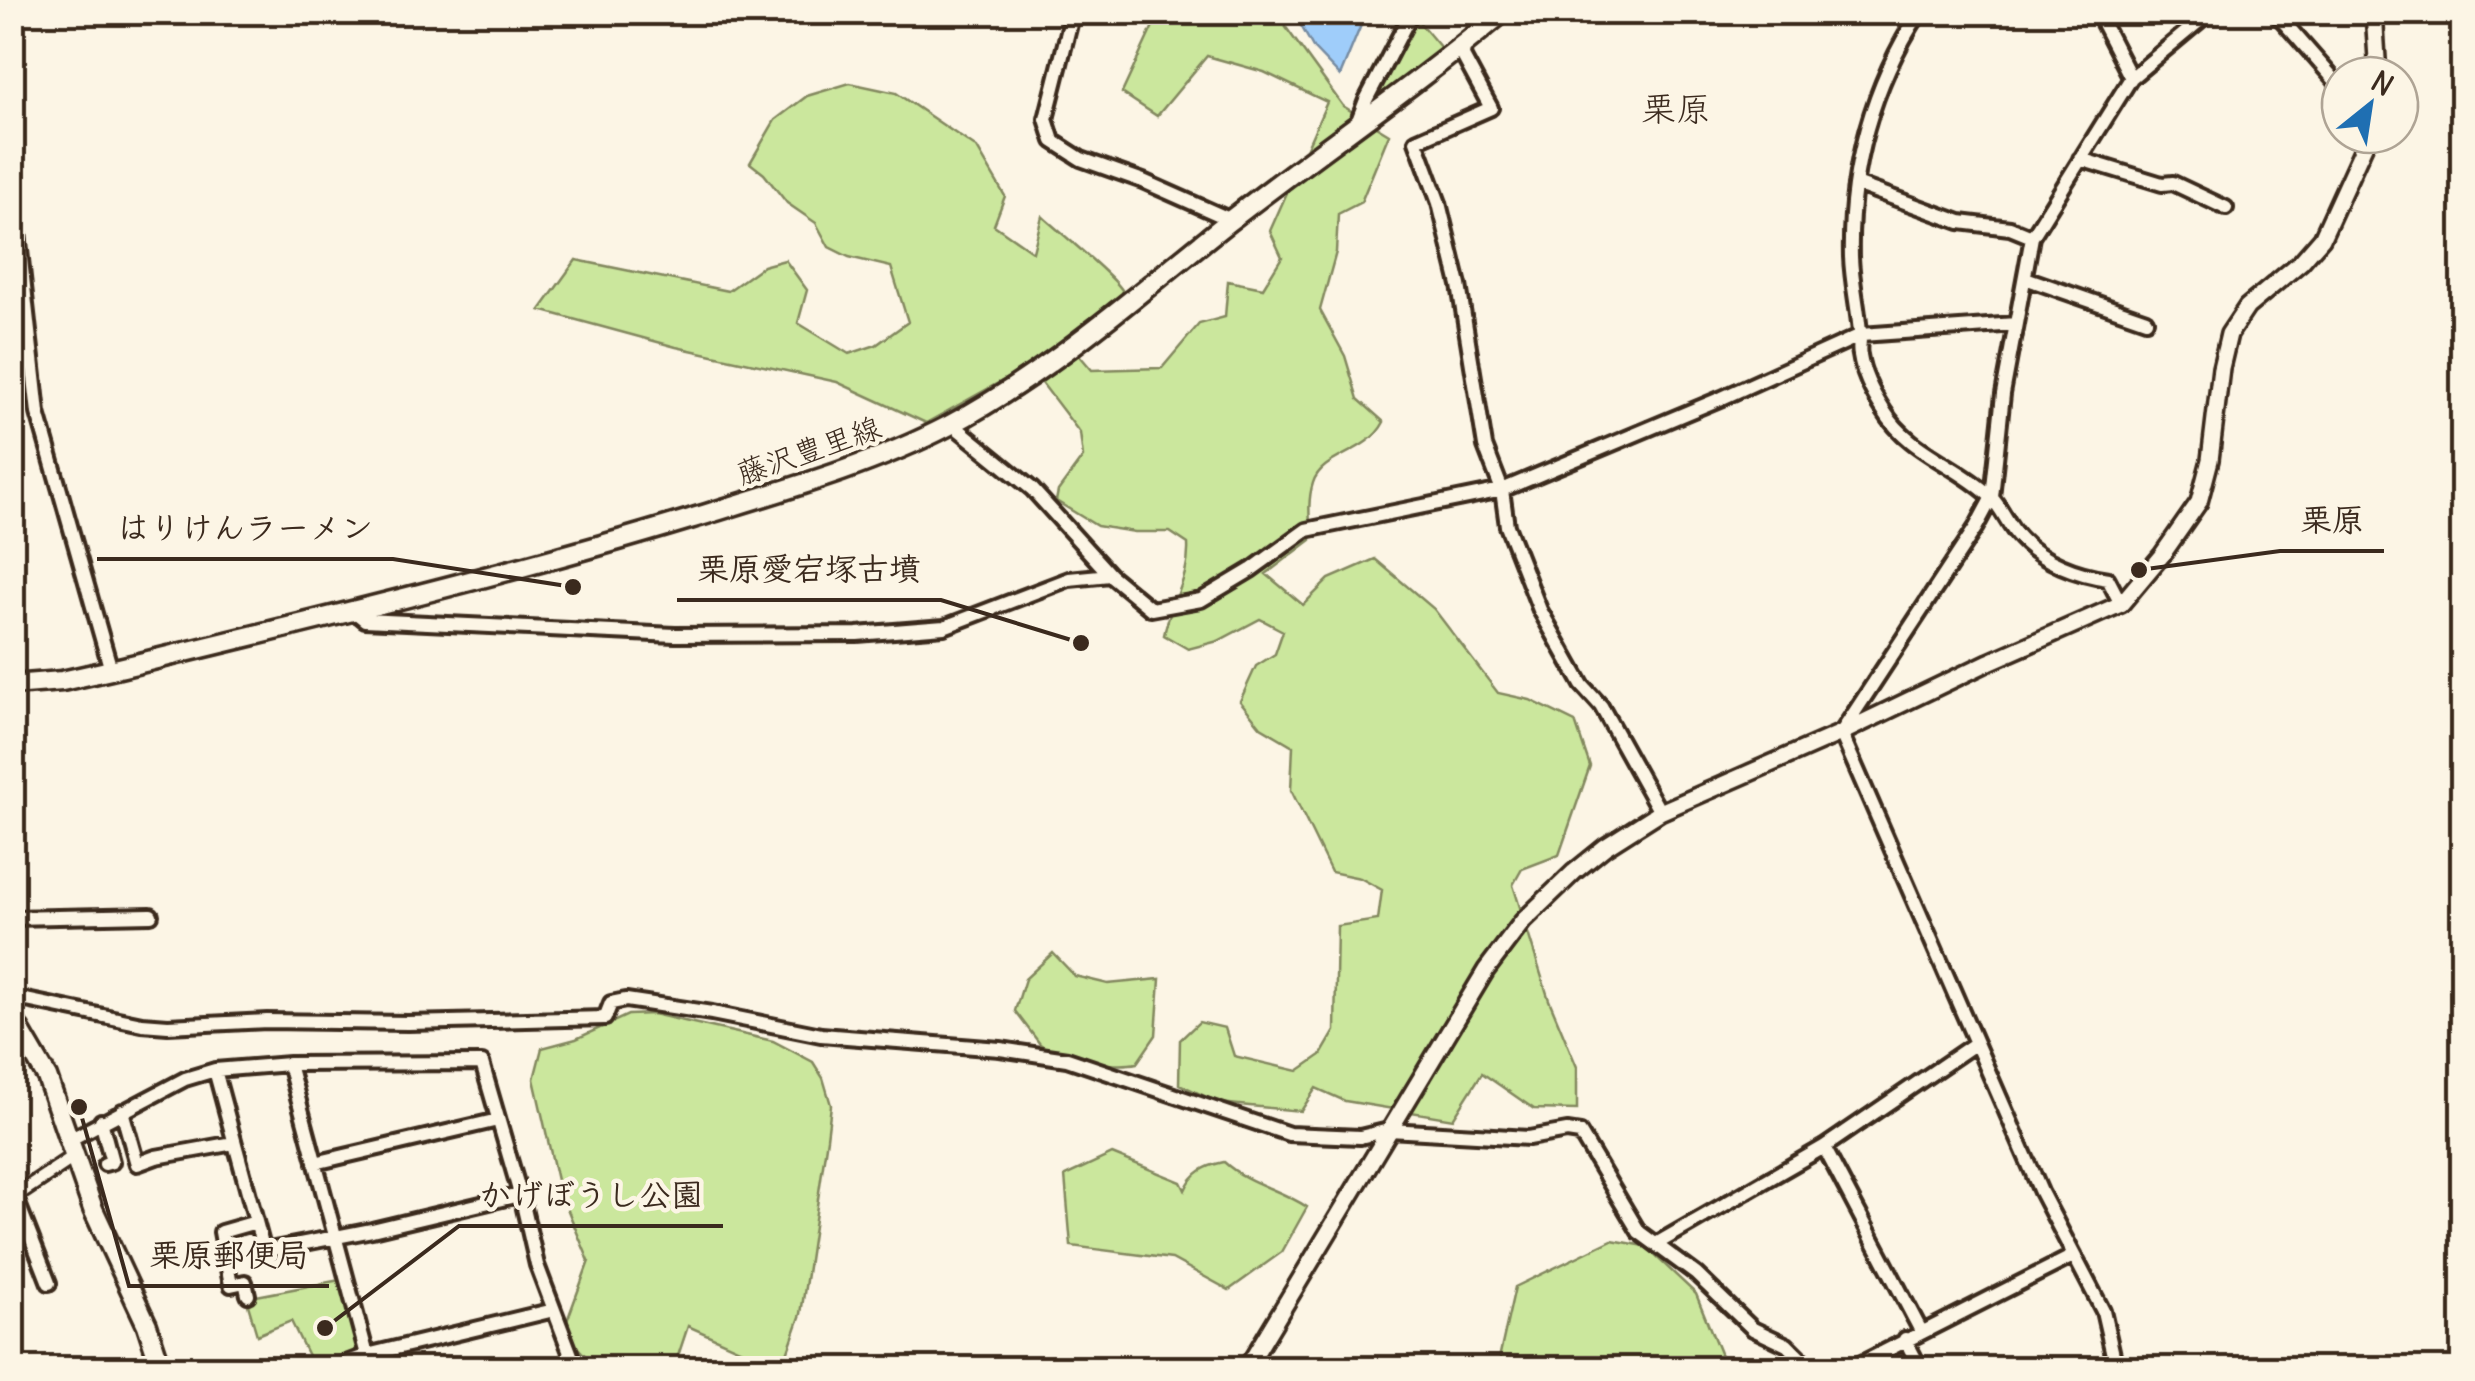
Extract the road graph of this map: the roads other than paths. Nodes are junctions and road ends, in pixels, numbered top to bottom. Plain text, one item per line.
1 (1074, 12) edge
2 (1412, 12) edge
3 (1504, 12) edge
4 (1920, 12) edge
5 (2097, 12) edge
6 (2210, 12) edge
7 (2275, 12) edge
8 (2374, 12) edge
9 (1464, 45) junction
10 (2377, 55) edge
11 (2320, 63) edge
12 (2131, 78) junction
13 (1355, 129) junction
14 (2360, 155) edge
15 (2080, 159) junction
16 (12, 178) edge
17 (1856, 184) junction
18 (2226, 208) dead end
19 (1231, 220) junction
20 (2032, 237) junction
21 (2025, 278) junction
22 (2146, 320) dead end
23 (2016, 324) junction
24 (1860, 335) junction
25 (952, 424) junction
26 (1502, 490) junction
27 (1992, 497) junction
28 (1110, 575) junction
29 (2121, 604) junction
30 (354, 611) junction
31 (111, 670) junction
32 (12, 685) edge
33 (1841, 734) junction
34 (1660, 812) junction
35 (151, 915) dead end
36 (12, 918) edge
37 (12, 997) edge
38 (12, 1017) edge
39 (1976, 1043) junction
40 (288, 1064) junction
41 (214, 1070) junction
42 (122, 1111) junction
43 (498, 1120) junction
44 (101, 1121) junction
45 (1390, 1130) junction
46 (234, 1143) junction
47 (1824, 1147) junction
48 (73, 1148) junction
49 (315, 1163) junction
50 (105, 1164) dead end
51 (519, 1195) junction
52 (14, 1197) edge
53 (256, 1222) junction
54 (335, 1238) junction
55 (1656, 1244) junction
56 (2073, 1256) junction
57 (49, 1282) dead end
58 (248, 1295) dead end
59 (554, 1310) junction
60 (1921, 1331) junction
61 (1905, 1339) junction
62 (368, 1362) edge
63 (161, 1368) edge
64 (333, 1368) edge
65 (576, 1368) edge
66 (1247, 1368) edge
67 (1810, 1368) edge
68 (1852, 1368) edge
69 (1920, 1368) edge
70 (2116, 1368) edge

1 - 19 street
2 - 13 street
3 - 9 main road, 藤沢豊里線
4 - 17 street
5 - 12 street
6 - 12 street
7 - 11 street
8 - 10 street
9 - 13 main road, 藤沢豊里線
9 - 26 street
12 - 15 street
13 - 19 main road, 藤沢豊里線
14 - 29 street
15 - 18 street
15 - 20 street
16 - 31 street
17 - 20 street
17 - 24 street
19 - 25 main road, 藤沢豊里線
20 - 21 street
21 - 22 street
21 - 23 street
23 - 24 street
23 - 27 street
24 - 26 street
24 - 27 street
25 - 28 street
25 - 30 main road, 藤沢豊里線
26 - 28 street
26 - 34 street
27 - 29 street
27 - 33 street
28 - 30 street
29 - 33 street
30 - 31 main road, 藤沢豊里線
31 - 32 main road, 藤沢豊里線
33 - 34 street
33 - 39 street
34 - 45 street
35 - 36 street
37 - 45 street
38 - 48 main road
39 - 47 street
39 - 56 street
40 - 41 street
40 - 43 street
40 - 49 street
41 - 42 street
41 - 46 street
42 - 44 street
42 - 46 street
43 - 49 street
43 - 51 street
44 - 48 street
44 - 50 street
45 - 55 street
45 - 66 street
46 - 53 street
47 - 55 street
47 - 60 street
48 - 52 street
48 - 63 main road
49 - 54 street
51 - 54 street
51 - 59 street
52 - 57 street
53 - 54 street
53 - 58 street
54 - 62 street
55 - 67 street
56 - 60 street
56 - 70 street
59 - 62 street
59 - 65 street
60 - 61 street
61 - 68 street
61 - 69 street
62 - 64 street

